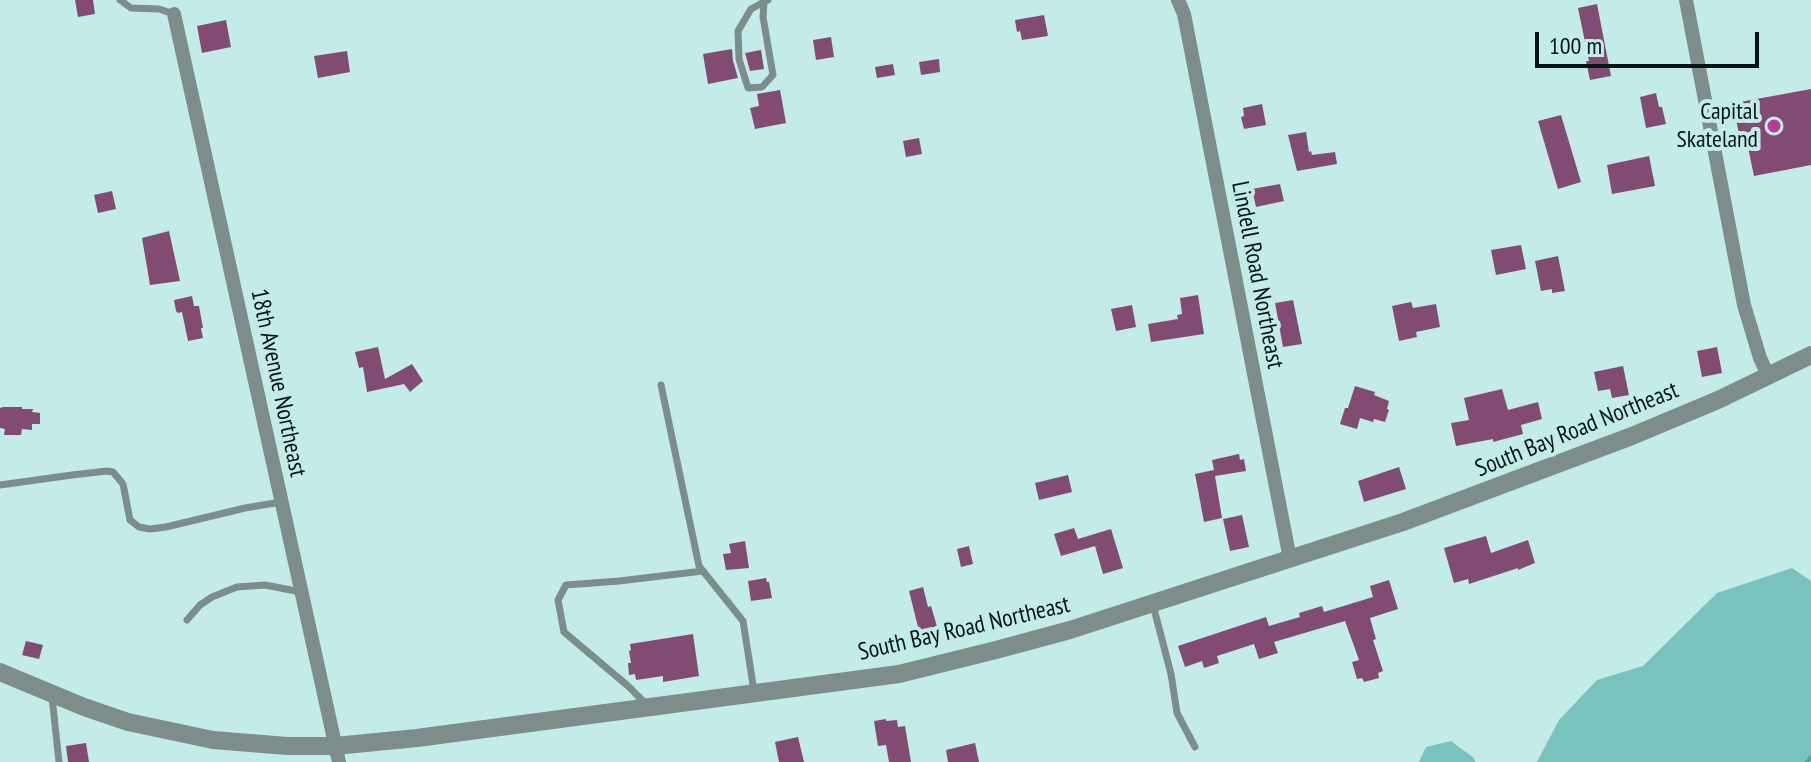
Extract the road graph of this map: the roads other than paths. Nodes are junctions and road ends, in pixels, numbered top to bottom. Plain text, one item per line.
1 (120, 0) edge
2 (1178, 0) edge
3 (1686, 0) edge
4 (766, 1) edge
5 (174, 14) joint
6 (1810, 362) edge
7 (1768, 375) junction
8 (661, 385) dead end
9 (0, 485) edge
10 (281, 502) junction
11 (1290, 559) junction
12 (703, 571) junction
13 (301, 592) junction
14 (1152, 603) junction
15 (187, 620) dead end
16 (0, 672) edge
17 (755, 693) junction
18 (52, 694) junction
19 (649, 707) junction
20 (1195, 747) dead end
21 (337, 754) edge
22 (59, 762) edge

1 - 5 lane
2 - 11 street, Lindell Road Northeast
3 - 7 street
4 - 4 lane
5 - 10 street, 18th Avenue Northeast
6 - 7 street, South Bay Road Northeast
7 - 11 street, South Bay Road Northeast
8 - 12 lane
9 - 10 lane
10 - 13 street, 18th Avenue Northeast
11 - 14 street, South Bay Road Northeast
12 - 17 lane
12 - 19 lane
13 - 15 lane
13 - 21 street, 18th Avenue Northeast
14 - 17 street, South Bay Road Northeast
14 - 20 lane
16 - 18 street, South Bay Road Northeast
17 - 19 street, South Bay Road Northeast
18 - 21 street, South Bay Road Northeast
18 - 22 lane
19 - 21 street, South Bay Road Northeast

